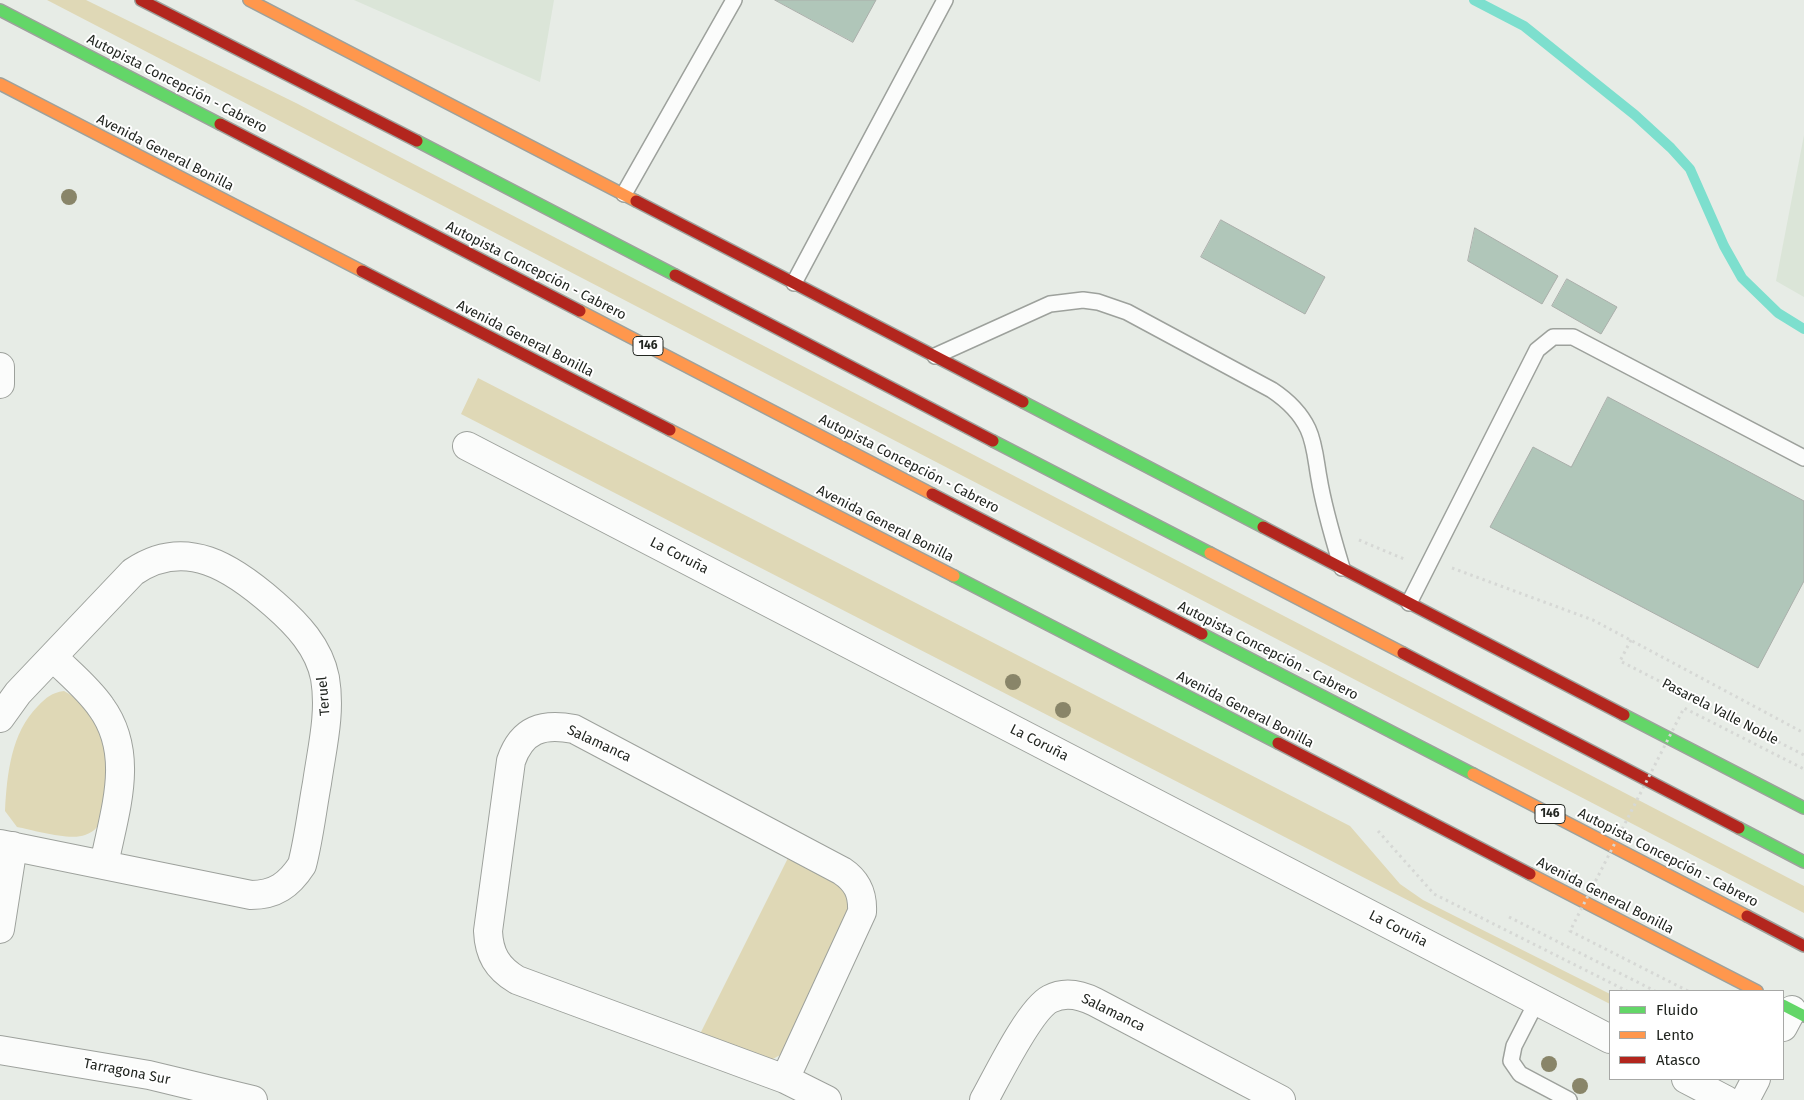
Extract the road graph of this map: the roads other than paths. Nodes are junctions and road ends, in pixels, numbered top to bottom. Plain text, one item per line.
1 (141, 0) edge
2 (248, 0) edge
3 (734, 0) edge
4 (945, 0) edge
5 (0, 10) edge
6 (0, 84) edge
7 (624, 194) junction
8 (794, 283) junction
9 (935, 356) junction
10 (0, 367) edge
11 (0, 384) edge
12 (467, 446) dead end
13 (1804, 458) edge
14 (1342, 568) junction
15 (1409, 603) junction
16 (53, 657) junction
17 (0, 718) edge
18 (1804, 808) edge
19 (7, 845) edge
20 (1804, 862) edge
21 (104, 865) junction
22 (0, 929) edge
23 (1804, 946) edge
24 (1754, 990) edge
25 (1537, 1001) junction
26 (1609, 1038) edge
27 (0, 1050) edge
28 (785, 1079) junction
29 (1688, 1080) edge
30 (1755, 1080) edge
31 (252, 1100) edge
32 (827, 1100) edge
33 (984, 1100) edge
34 (1281, 1100) edge
35 (1569, 1100) edge
36 (1726, 1100) edge
37 (1745, 1100) edge

1 - 20 main road
2 - 7 main road
3 - 7 lane
4 - 8 lane
5 - 23 main road, Autopista Concepción - Cabrero / 146
6 - 24 main road, Avenida General Bonilla
7 - 8 main road
8 - 9 main road
9 - 14 main road
9 - 14 lane
10 - 11 street
12 - 25 street, La Coruña
13 - 15 lane
14 - 15 main road
15 - 18 main road
16 - 17 street, Teruel
16 - 21 street
16 - 21 street, Teruel
19 - 21 street, Teruel
19 - 22 street, Teruel
25 - 26 street, La Coruña
25 - 35 lane
27 - 31 street, Tarragona Sur
28 - 28 street, Salamanca
28 - 32 street, Salamanca
29 - 36 street
30 - 37 street
33 - 34 street, Salamanca

